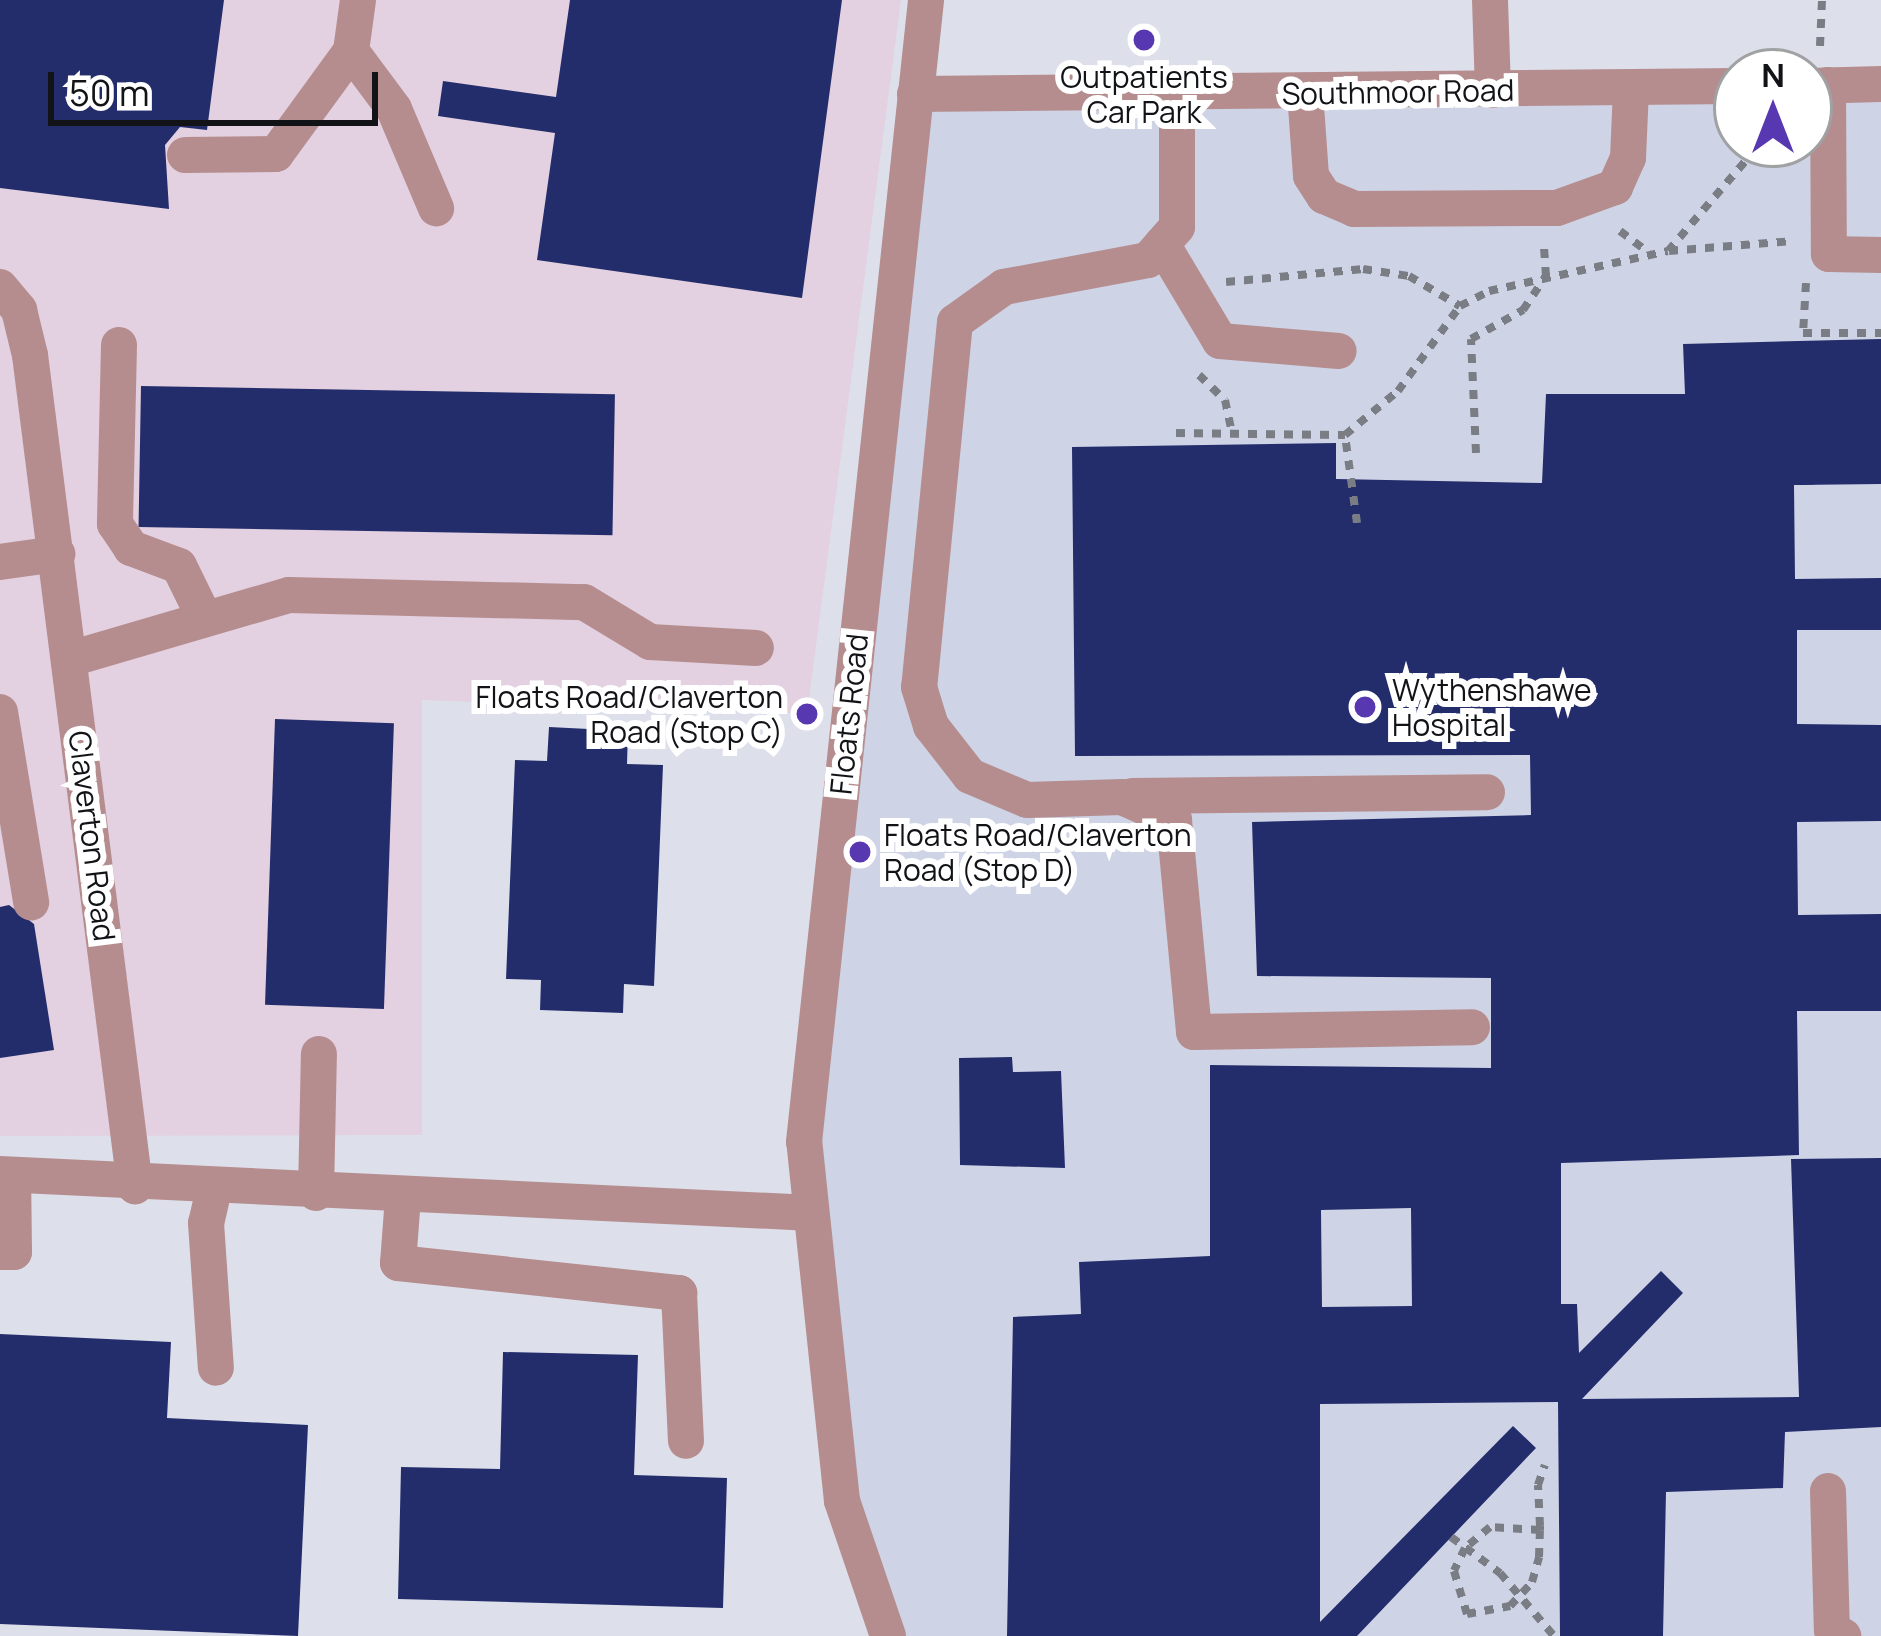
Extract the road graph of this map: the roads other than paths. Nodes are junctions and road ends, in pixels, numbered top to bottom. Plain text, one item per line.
1 (358, 0) edge
2 (926, 0) edge
3 (1490, 0) edge
4 (351, 51) junction
5 (1833, 77) edge
6 (1881, 84) edge
7 (1713, 86) edge
8 (1631, 88) junction
9 (1492, 90) junction
10 (1305, 92) junction
11 (915, 94) junction
12 (1177, 96) junction
13 (184, 155) dead end
14 (1821, 168) edge
15 (436, 208) dead end
16 (1162, 244) junction
17 (1881, 255) edge
18 (0, 287) edge
19 (119, 345) dead end
20 (1339, 351) dead end
21 (57, 554) junction
22 (0, 562) edge
23 (217, 610) junction
24 (756, 648) dead end
25 (70, 659) junction
26 (0, 712) edge
27 (1487, 792) dead end
28 (1122, 796) junction
29 (31, 902) dead end
30 (1472, 1027) dead end
31 (319, 1054) dead end
32 (6, 1175) edge
33 (135, 1186) junction
34 (214, 1189) junction
35 (316, 1193) junction
36 (403, 1197) junction
37 (812, 1214) junction
38 (0, 1252) edge
39 (216, 1368) dead end
40 (686, 1442) dead end
41 (1828, 1491) dead end
42 (888, 1636) edge
43 (1843, 1636) edge

1 - 4 street
2 - 11 street, Floats Road
3 - 9 street
4 - 13 street
4 - 15 street
5 - 6 street
7 - 8 street, Southmoor Road
8 - 9 street, Southmoor Road
8 - 10 street
9 - 10 street, Southmoor Road
10 - 12 street, Southmoor Road
11 - 12 street, Southmoor Road
11 - 37 street, Floats Road
12 - 16 street
14 - 17 street
16 - 20 street
16 - 28 street
18 - 21 street, Claverton Road
19 - 23 street
21 - 22 street
21 - 25 street, Claverton Road
23 - 24 street
23 - 25 street
25 - 33 street, Claverton Road
26 - 29 street
27 - 28 street
28 - 30 street
31 - 35 street
32 - 33 street
32 - 38 street
33 - 34 street
34 - 35 street
34 - 39 street
35 - 36 street
36 - 37 street
36 - 40 street
37 - 42 street, Floats Road
41 - 43 street

